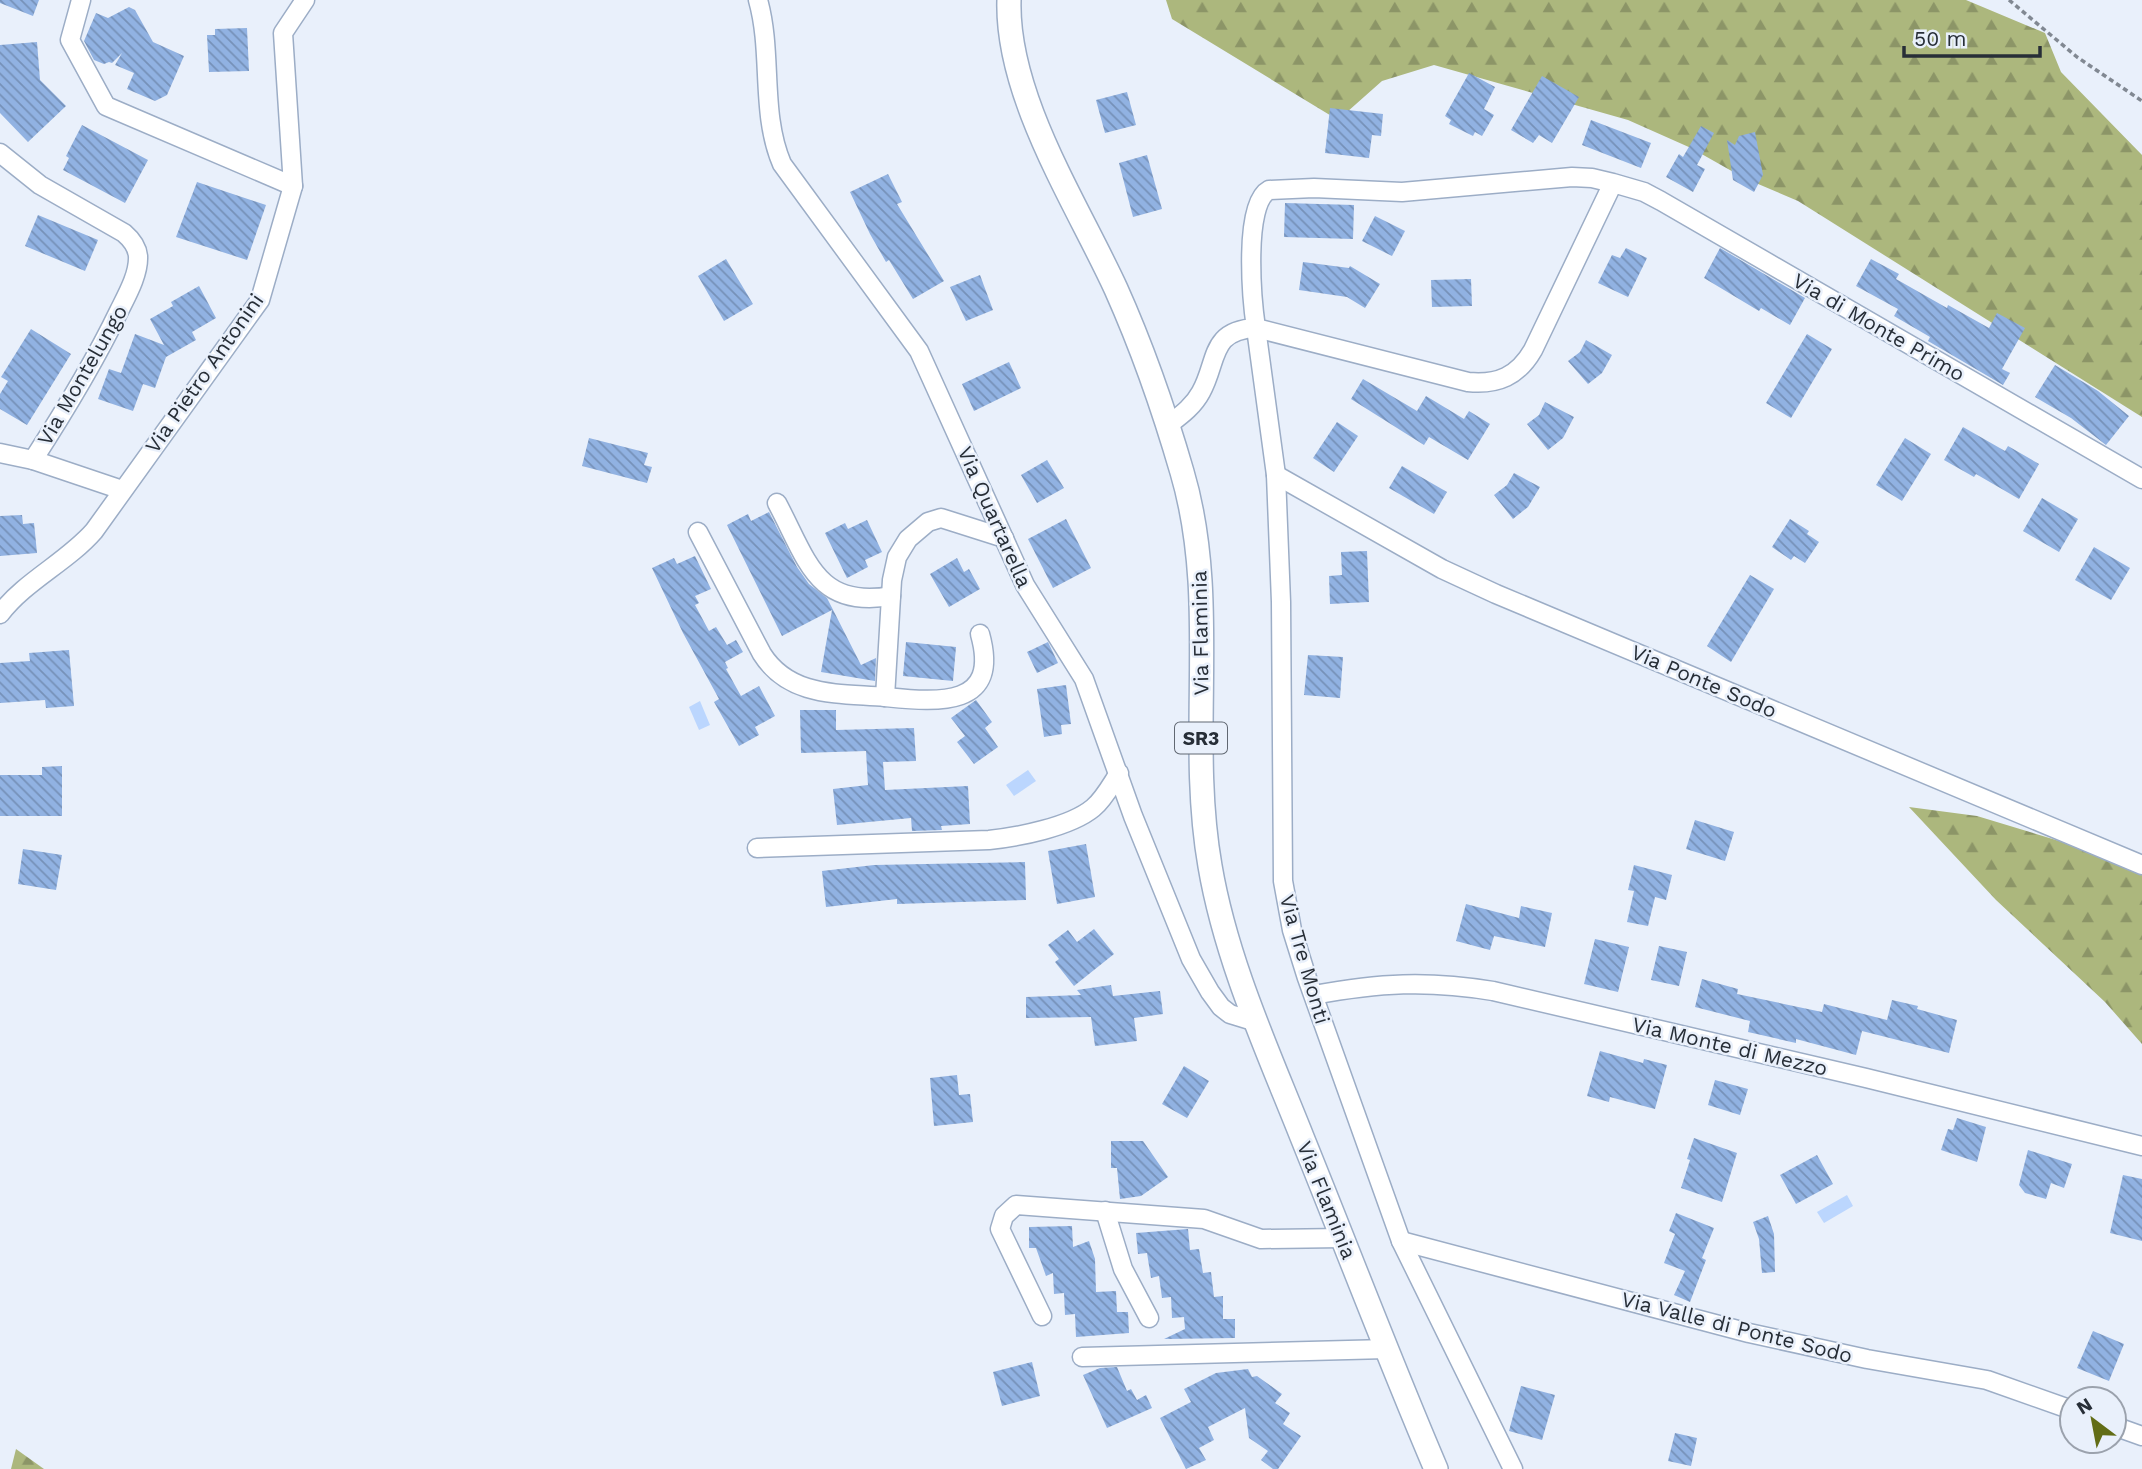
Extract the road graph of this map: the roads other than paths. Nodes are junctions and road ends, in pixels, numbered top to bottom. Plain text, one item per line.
1 (81, 0) edge
2 (305, 0) edge
3 (758, 0) edge
4 (1009, 0) edge
5 (0, 153) edge
6 (1613, 183) junction
7 (293, 186) junction
8 (1264, 192) joint
9 (1256, 328) junction
10 (1167, 426) junction
11 (0, 453) edge
12 (33, 460) junction
13 (1276, 475) junction
14 (2142, 479) edge
15 (122, 490) junction
16 (777, 503) dead end
17 (698, 532) dead end
18 (1004, 538) junction
19 (891, 596) junction
20 (0, 614) edge
21 (980, 634) dead end
22 (886, 697) junction
23 (1119, 773) junction
24 (757, 848) dead end
25 (2142, 865) edge
26 (1314, 995) junction
27 (1256, 1022) junction
28 (2142, 1146) edge
29 (1105, 1212) junction
30 (1343, 1238) junction
31 (1401, 1241) junction
32 (1042, 1316) dead end
33 (1149, 1318) dead end
34 (1387, 1349) junction
35 (1082, 1357) dead end
36 (2058, 1405) edge
37 (1436, 1469) edge
38 (1513, 1469) edge

1 - 7 street
2 - 7 street, Via Pietro Antonini
3 - 18 street, Via Quartarella
4 - 10 main road, Via Flaminia / SR3
5 - 12 street, Via Montelungo
6 - 8 street, Via di Monte Primo
6 - 9 street
6 - 14 street, Via di Monte Primo
7 - 15 street, Via Pietro Antonini
8 - 9 street, Via Tre Monti
9 - 10 street
9 - 13 street, Via Tre Monti
10 - 27 main road, Via Flaminia / SR3
11 - 12 street, Via Montelungo
12 - 15 street, Via Montelungo
13 - 25 street, Via Ponte Sodo
13 - 26 street, Via Tre Monti
15 - 20 street, Via Pietro Antonini
16 - 19 street
17 - 22 street
18 - 19 street
18 - 23 street, Via Quartarella
19 - 22 street
21 - 22 street
23 - 24 street
23 - 27 street, Via Quartarella
26 - 28 street, Via Monte di Mezzo
26 - 31 street, Via Tre Monti
27 - 30 main road, Via Flaminia / SR3
29 - 30 street
29 - 32 street
29 - 33 street
30 - 34 main road, Via Flaminia / SR3
31 - 36 street, Via Valle di Ponte Sodo
31 - 38 street, Via Tre Monti
34 - 35 street
34 - 37 main road, Via Flaminia / SR3

